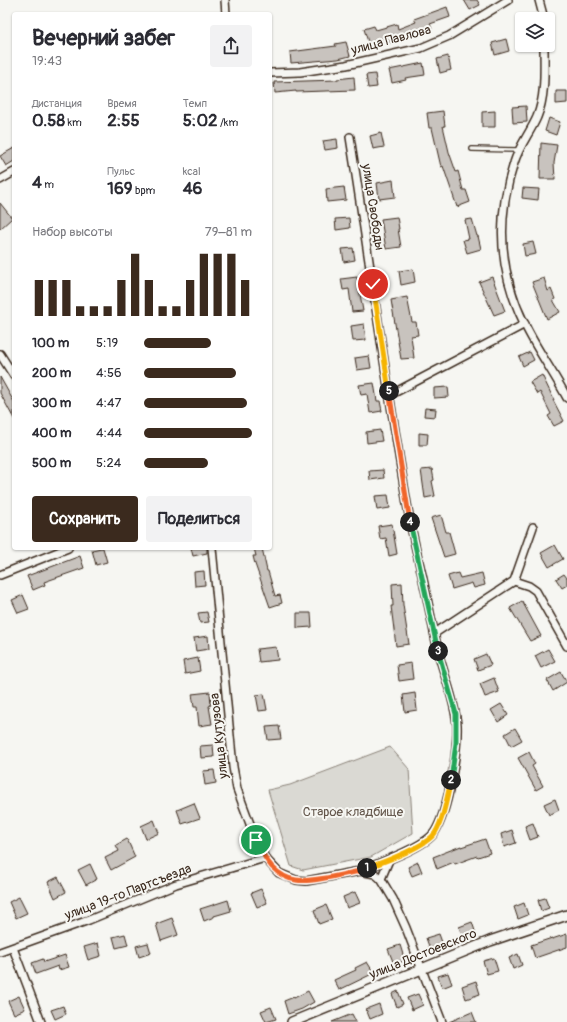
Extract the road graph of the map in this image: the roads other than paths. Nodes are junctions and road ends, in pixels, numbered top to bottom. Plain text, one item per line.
1 (224, 0) edge
2 (508, 0) edge
3 (539, 0) edge
4 (226, 12) edge
5 (542, 12) edge
6 (544, 52) edge
7 (272, 73) edge
8 (350, 137) dead end
9 (472, 149) dead end
10 (519, 150) junction
11 (12, 173) edge
12 (0, 180) edge
13 (524, 324) junction
14 (0, 354) edge
15 (12, 373) edge
16 (390, 395) junction
17 (567, 398) edge
18 (533, 527) dead end
19 (63, 550) edge
20 (212, 550) edge
21 (0, 575) edge
22 (514, 581) junction
23 (435, 633) junction
24 (567, 646) edge
25 (265, 858) junction
26 (389, 860) junction
27 (360, 871) junction
28 (381, 879) junction
29 (567, 915) edge
30 (12, 948) junction
31 (0, 952) edge
32 (421, 969) junction
33 (41, 1022) edge
34 (292, 1022) edge
35 (442, 1022) edge

1 - 4 street
2 - 7 street, улица Павлова
3 - 5 street
6 - 10 street
8 - 16 street, улица Свободы
9 - 10 lane
10 - 13 street
11 - 12 street
13 - 16 street
13 - 17 street
14 - 15 street
16 - 23 street, улица Свободы
18 - 22 street
19 - 21 street
20 - 25 street, улица Кутузова
22 - 23 street
22 - 24 street
23 - 26 street, улица Свободы
25 - 27 street, улица Кутузова
25 - 30 street, улица 19-го Партсъезда
26 - 27 street, улица Свободы
26 - 28 street
27 - 28 street, улица Кутузова
28 - 32 street
29 - 32 street, улица Достоевского
30 - 31 street, улица 19-го Партсъезда
30 - 33 street
32 - 34 street, улица Достоевского
32 - 35 street

